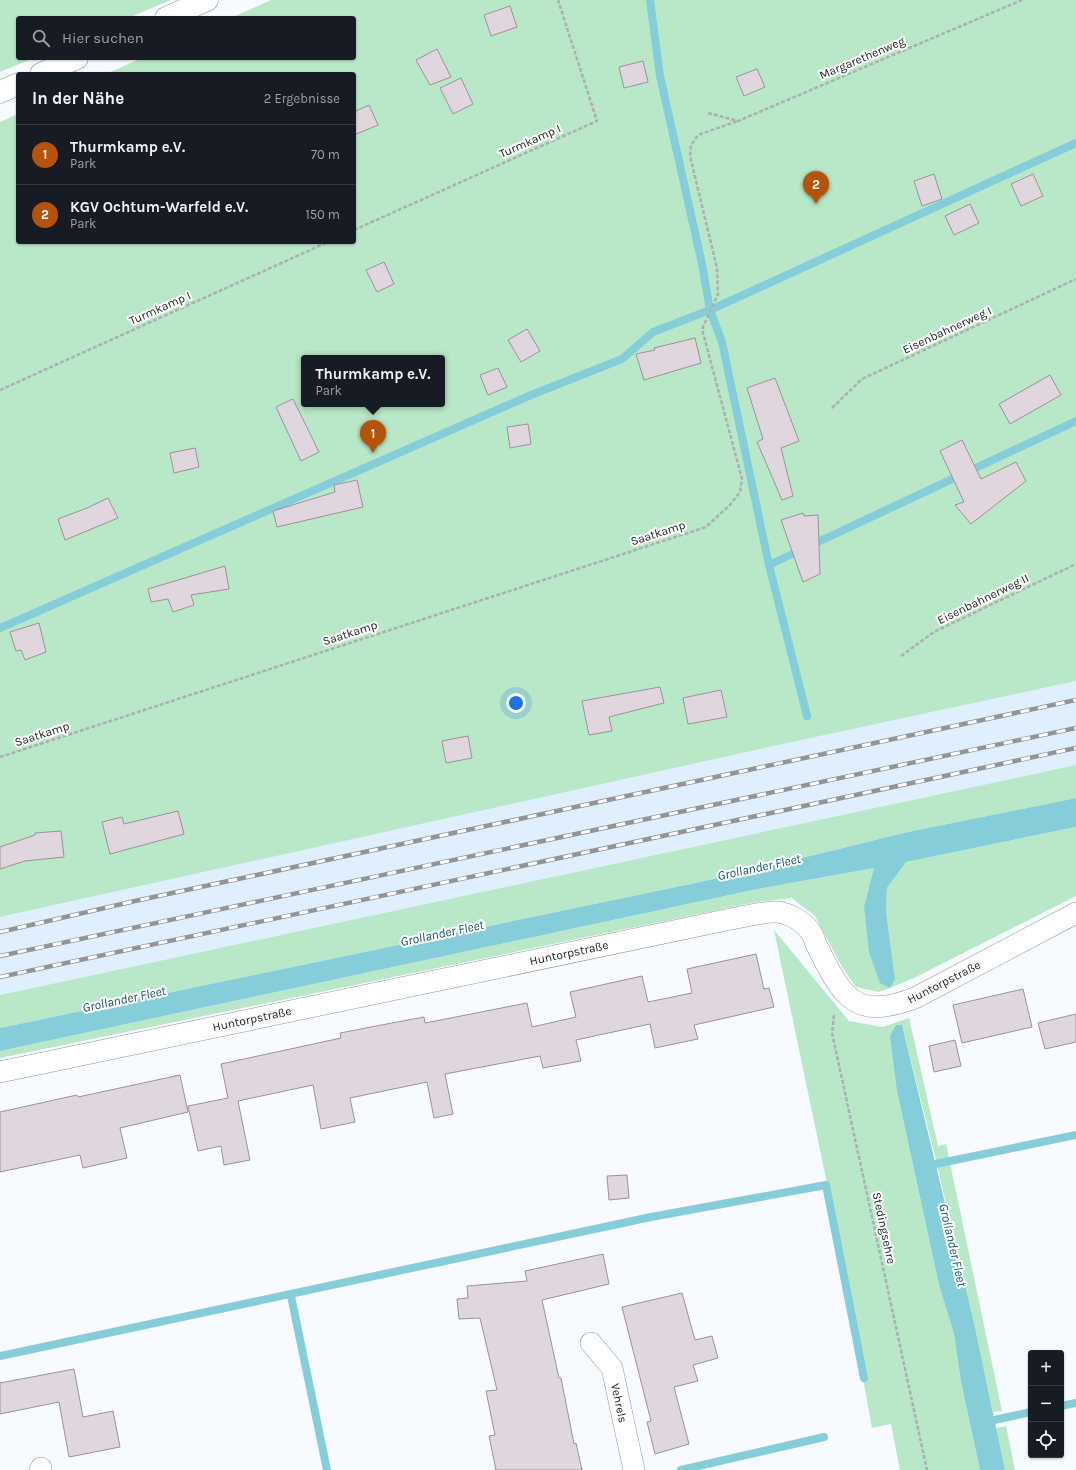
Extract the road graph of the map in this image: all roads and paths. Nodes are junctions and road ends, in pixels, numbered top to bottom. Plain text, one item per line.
1 (207, 0) edge
2 (558, 0) edge
3 (1022, 0) edge
4 (171, 16) edge
5 (72, 60) edge
6 (44, 72) edge
7 (16, 85) edge
8 (0, 92) edge
9 (708, 113) dead end
10 (738, 121) junction
11 (356, 229) edge
12 (324, 244) edge
13 (1076, 279) edge
14 (0, 390) edge
15 (832, 408) dead end
16 (706, 527) joint
17 (1076, 564) edge
18 (901, 656) dead end
19 (0, 757) edge
20 (1076, 913) edge
21 (841, 990) junction
22 (0, 1072) edge
23 (591, 1343) dead end
24 (634, 1470) edge
25 (927, 1470) edge

1 - 4 street
2 - 11 path, Turmkamp I
3 - 10 path, Margarethenweg
5 - 6 street
7 - 8 street
9 - 10 path
10 - 16 path, Margarethenweg
12 - 14 path, Turmkamp I
13 - 15 path, Eisenbahnerweg I
16 - 19 path, Saatkamp
17 - 18 path, Eisenbahnerweg II
20 - 21 street, Huntorpstraße
21 - 22 street, Huntorpstraße
21 - 25 path, Stedingsehre
23 - 24 street, Vehrels

